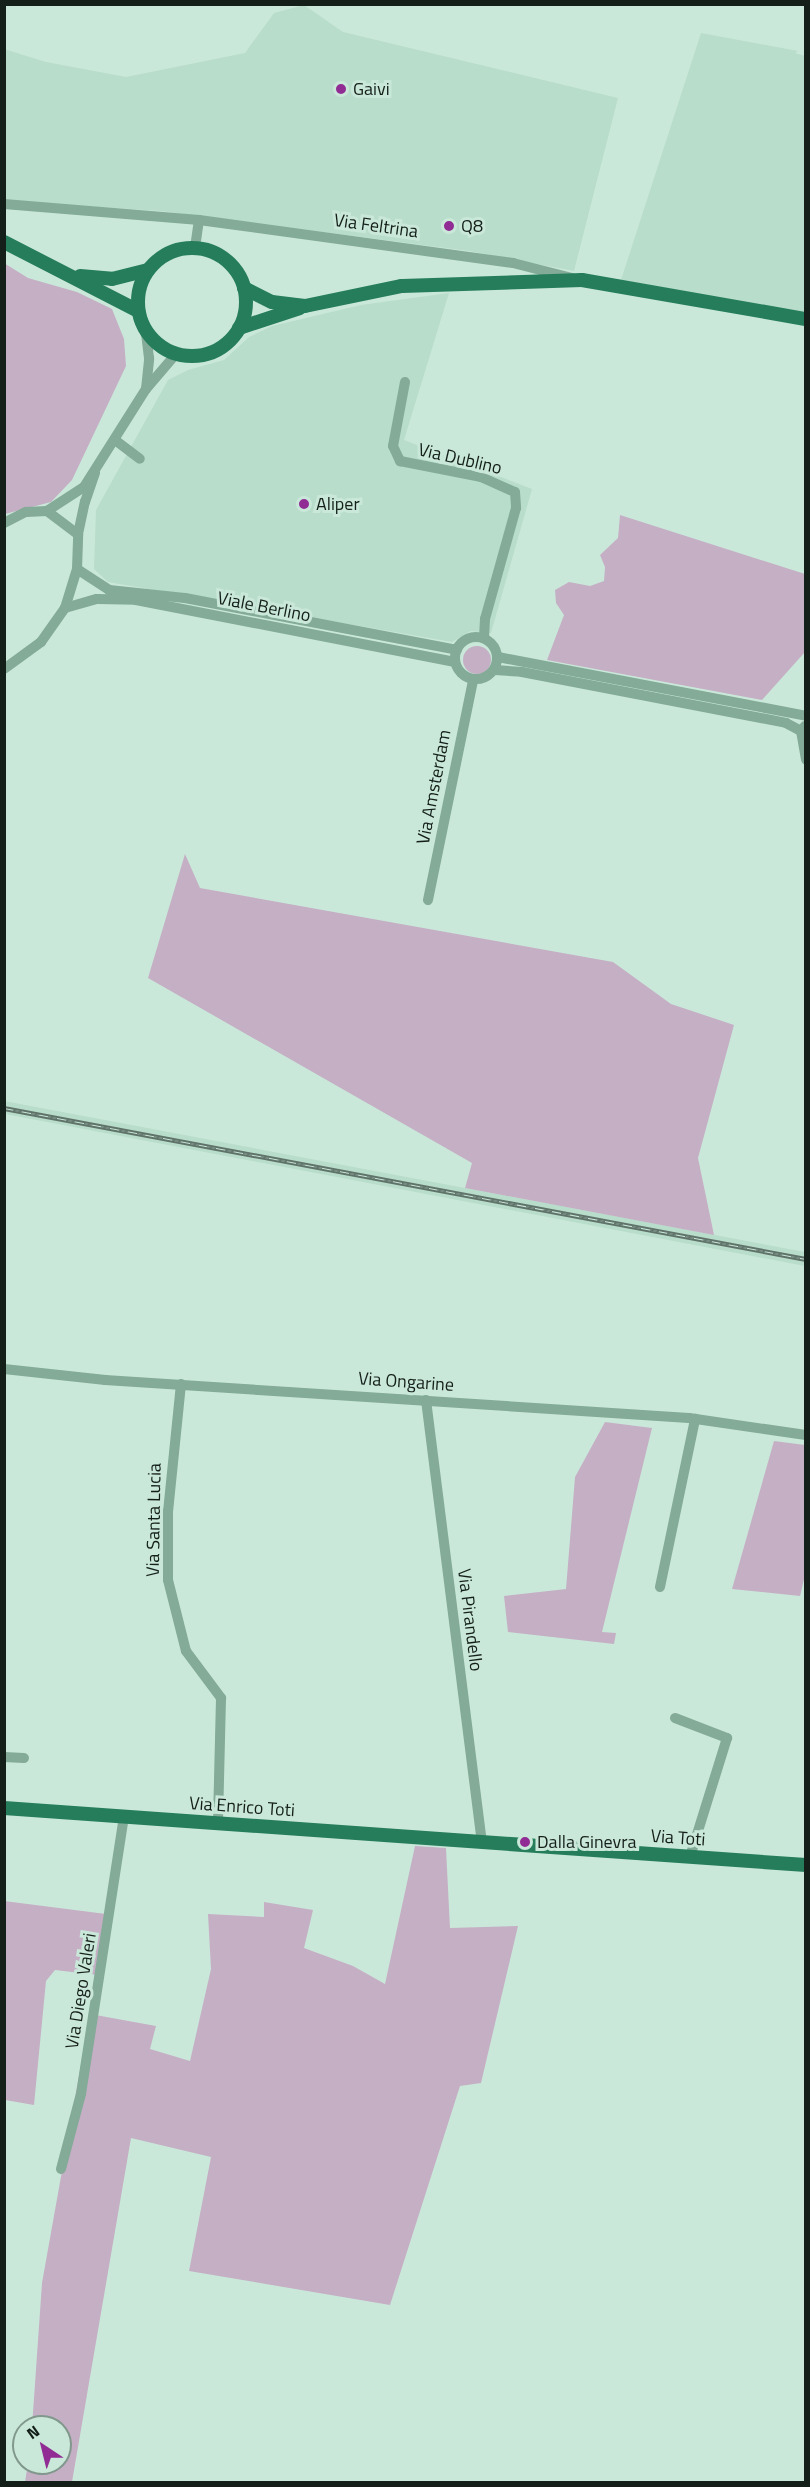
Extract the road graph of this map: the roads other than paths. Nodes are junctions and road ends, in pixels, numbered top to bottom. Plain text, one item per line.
1 (4, 204) edge
2 (199, 220) junction
3 (4, 242) edge
4 (195, 248) junction
5 (148, 270) junction
6 (72, 274) junction
7 (582, 280) junction
8 (244, 288) junction
9 (305, 306) junction
10 (138, 311) junction
11 (806, 319) edge
12 (239, 328) junction
13 (146, 332) junction
14 (176, 354) junction
15 (405, 382) dead end
16 (146, 389) junction
17 (115, 440) junction
18 (140, 459) dead end
19 (95, 473) junction
20 (47, 511) junction
21 (4, 523) edge
22 (78, 534) junction
23 (77, 569) junction
24 (65, 608) junction
25 (483, 638) junction
26 (457, 650) junction
27 (498, 657) junction
28 (455, 662) junction
29 (4, 669) edge
30 (495, 670) junction
31 (473, 680) junction
32 (806, 716) edge
33 (803, 728) edge
34 (806, 760) edge
35 (428, 900) dead end
36 (4, 1369) edge
37 (181, 1384) junction
38 (426, 1400) junction
39 (695, 1419) junction
40 (806, 1435) edge
41 (660, 1587) dead end
42 (675, 1718) dead end
43 (4, 1757) edge
44 (24, 1758) dead end
45 (4, 1809) edge
46 (123, 1817) junction
47 (218, 1824) junction
48 (479, 1843) junction
49 (690, 1857) junction
50 (806, 1865) edge
51 (61, 2169) dead end

1 - 2 street, Via Feltrina
2 - 4 street
2 - 7 street, Via Feltrina
3 - 6 main road
4 - 5 main road
4 - 8 main road
5 - 6 main road
5 - 10 main road
6 - 10 main road
7 - 9 main road, Via Feltrina
7 - 11 main road, Via Feltrina
8 - 9 main road, Via Feltrina
8 - 12 main road
9 - 12 main road, Via Feltrina
10 - 13 main road
12 - 14 main road, Via Feltrina
13 - 14 main road
13 - 16 street
14 - 16 street
15 - 25 street, Via Dublino
16 - 17 street
17 - 18 street
17 - 19 street
19 - 20 street
19 - 22 street
20 - 21 street
20 - 22 street
22 - 23 street
23 - 24 street
23 - 26 street, Viale Berlino
24 - 28 street, Viale Berlino
24 - 29 street
25 - 26 street
25 - 27 street
26 - 28 street
27 - 30 street
27 - 32 street
28 - 31 street
30 - 31 street
30 - 33 street
31 - 35 street, Via Amsterdam
33 - 34 street
36 - 37 street, Via Ongarine
37 - 38 street, Via Ongarine
37 - 47 street, Via Santa Lucia
38 - 39 street, Via Ongarine
38 - 48 street, Via Pirandello
39 - 40 street, Via Ongarine
39 - 41 street
42 - 49 street
43 - 44 street
45 - 46 main road, Via Enrico Toti
46 - 47 main road, Via Enrico Toti
46 - 51 street, Via Diego Valeri
47 - 48 main road, Via Enrico Toti
48 - 49 main road, Via Toti
49 - 50 main road, Via Toti

